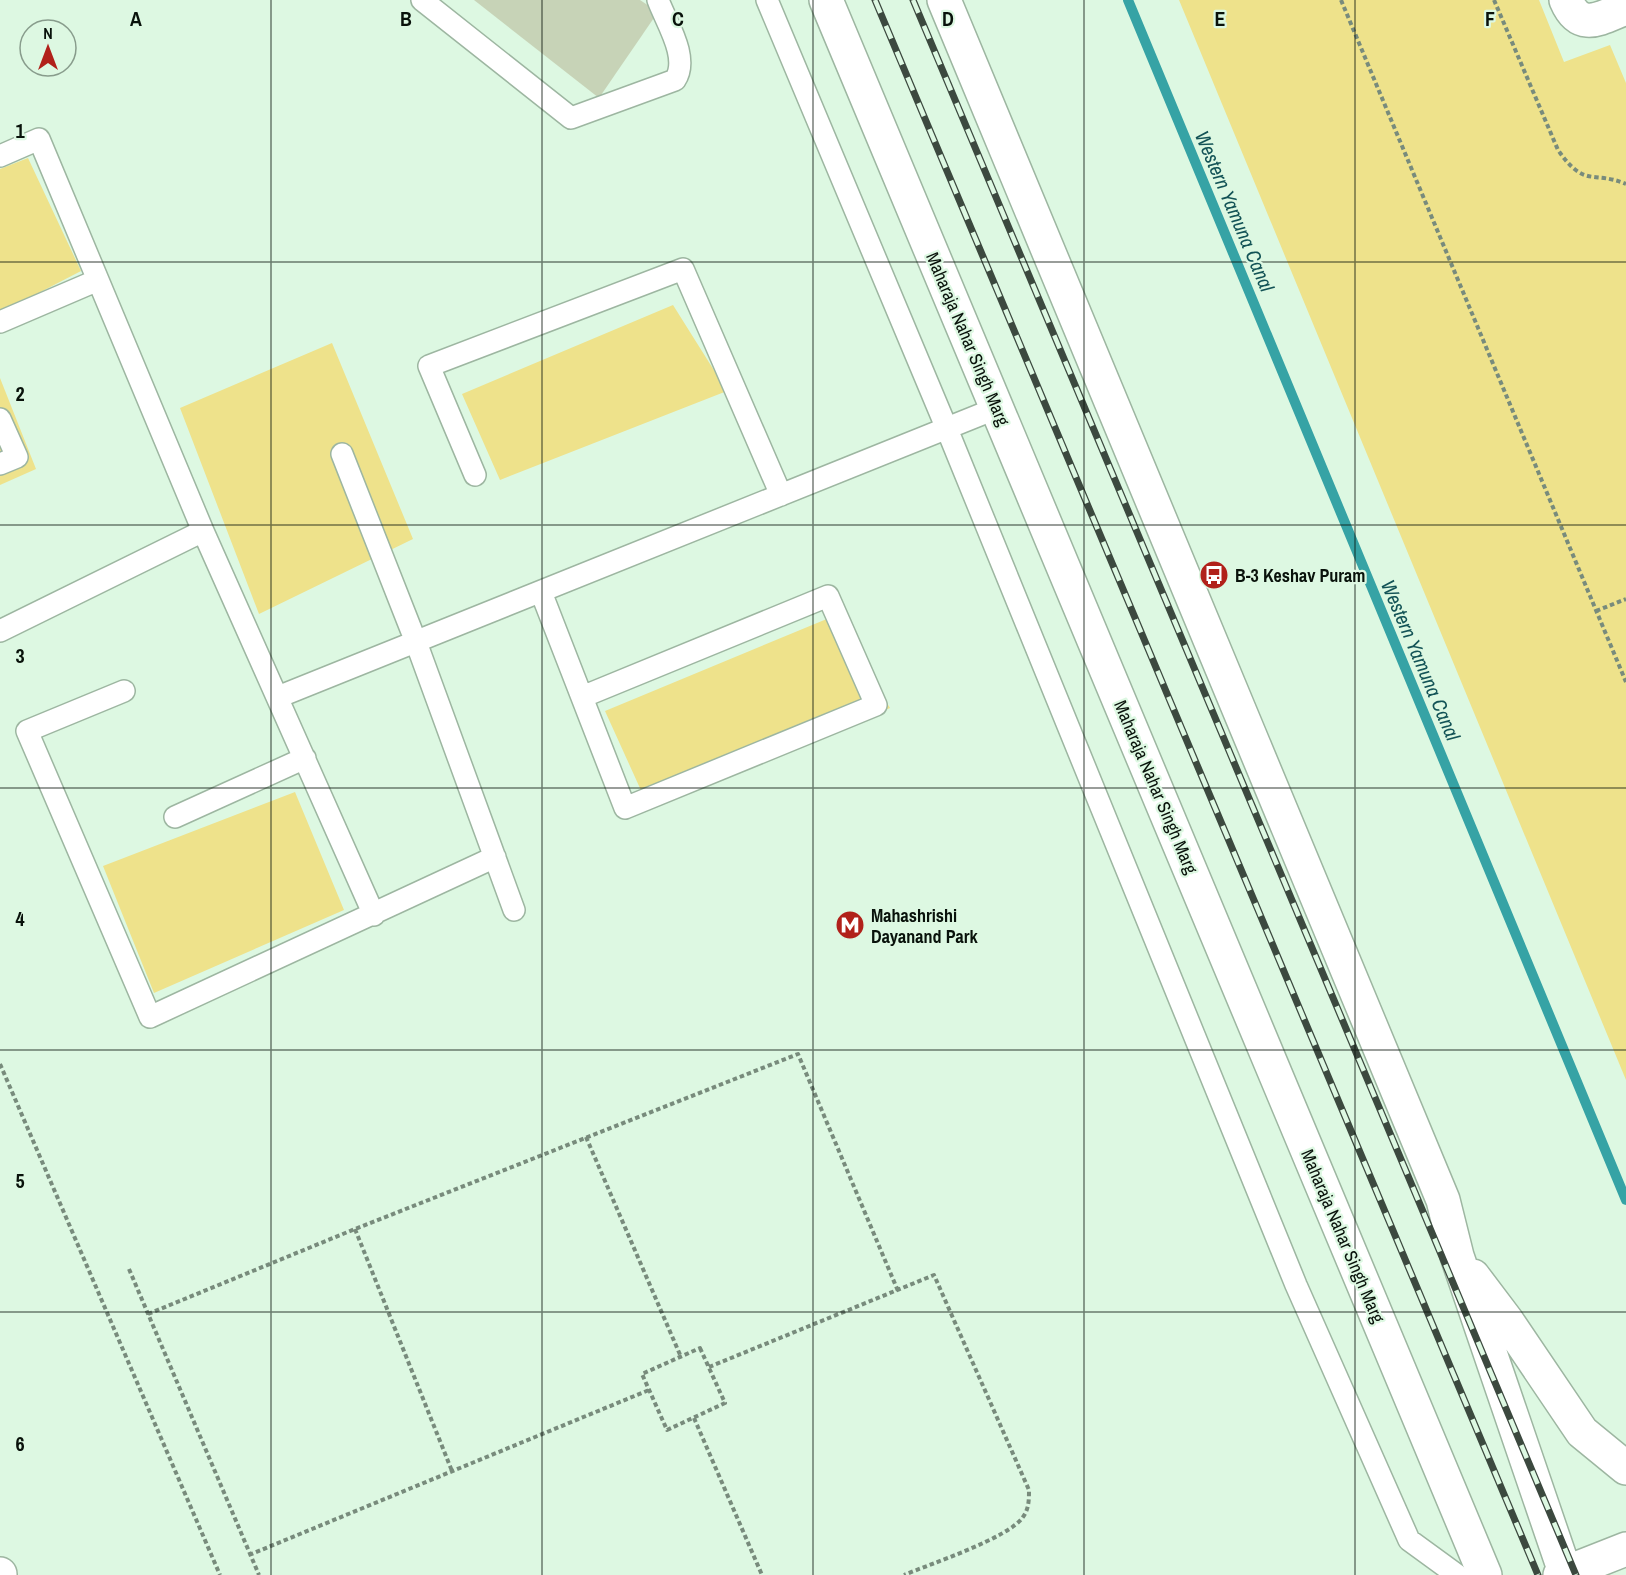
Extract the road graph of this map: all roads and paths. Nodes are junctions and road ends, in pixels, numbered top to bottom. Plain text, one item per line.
1 (422, 0) edge
2 (658, 0) edge
3 (767, 0) edge
4 (826, 0) edge
5 (944, 0) edge
6 (1341, 0) edge
7 (1494, 0) edge
8 (1566, 0) edge
9 (1626, 8) edge
10 (0, 156) edge
11 (1626, 184) edge
12 (98, 280) junction
13 (0, 322) edge
14 (997, 408) junction
15 (0, 419) edge
16 (947, 429) junction
17 (342, 454) dead end
18 (0, 464) edge
19 (475, 475) dead end
20 (781, 495) junction
21 (203, 531) junction
22 (541, 592) junction
23 (1626, 599) edge
24 (1596, 611) junction
25 (0, 631) edge
26 (416, 642) junction
27 (1626, 682) edge
28 (124, 691) dead end
29 (278, 698) junction
30 (582, 698) junction
31 (305, 758) junction
32 (175, 817) dead end
33 (495, 857) junction
34 (514, 910) dead end
35 (374, 915) junction
36 (0, 1065) edge
37 (586, 1137) junction
38 (355, 1229) junction
39 (1457, 1256) junction
40 (129, 1269) dead end
41 (898, 1292) junction
42 (148, 1314) junction
43 (681, 1356) junction
44 (709, 1367) junction
45 (649, 1390) junction
46 (694, 1418) junction
47 (1626, 1468) edge
48 (452, 1471) junction
49 (1626, 1549) edge
50 (249, 1554) junction
51 (1564, 1574) edge
52 (220, 1575) edge
53 (259, 1575) edge
54 (762, 1575) edge
55 (904, 1575) edge
56 (1457, 1575) edge
57 (1485, 1575) edge

1 - 2 lane
3 - 16 lane
4 - 14 main road, Maharaja Nahar Singh Marg
5 - 39 main road
6 - 24 path
7 - 11 path
8 - 9 main road
10 - 12 lane
12 - 13 lane
12 - 21 lane
14 - 16 lane
14 - 57 main road, Maharaja Nahar Singh Marg
15 - 18 lane
16 - 20 lane
16 - 56 lane
17 - 26 lane
19 - 20 lane
20 - 22 lane
21 - 25 lane
21 - 29 lane
22 - 26 lane
22 - 30 lane
23 - 24 path
24 - 27 path
26 - 29 lane
26 - 33 lane
28 - 35 lane
29 - 31 lane
30 - 30 lane
31 - 32 lane
31 - 35 lane
33 - 34 lane
33 - 35 lane
36 - 52 path
37 - 38 path
37 - 41 path
37 - 43 path
38 - 42 path
38 - 48 path
39 - 47 main road
39 - 51 main road
40 - 42 path
41 - 44 path
41 - 55 path
42 - 50 path
43 - 44 path
43 - 45 path
44 - 46 path
45 - 46 path
45 - 48 path
46 - 54 path
48 - 50 path
49 - 51 main road
50 - 53 path

